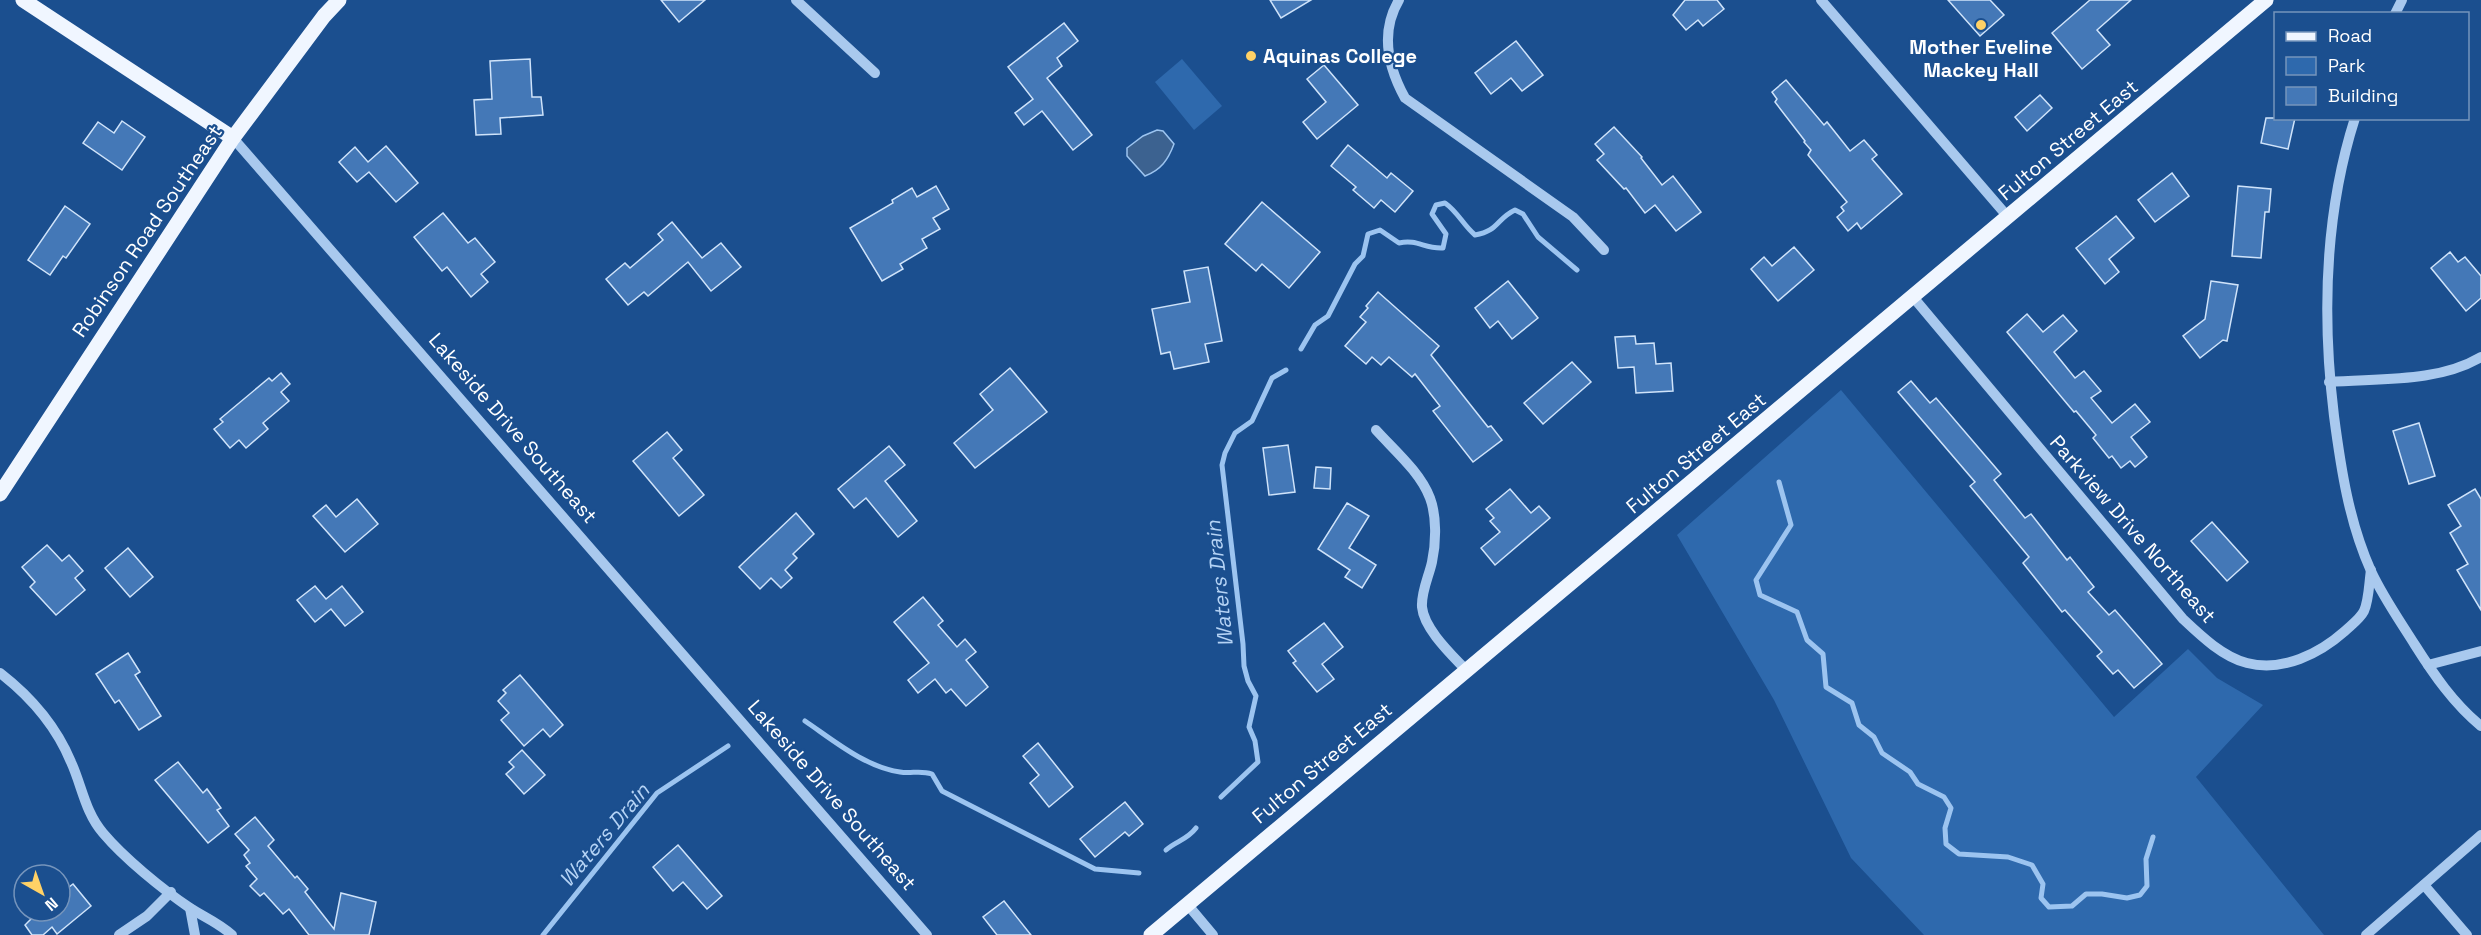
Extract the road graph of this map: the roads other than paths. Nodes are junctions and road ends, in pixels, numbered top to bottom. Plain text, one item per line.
1 (23, 0) edge
2 (339, 0) edge
3 (796, 0) edge
4 (1399, 0) edge
5 (1821, 0) edge
6 (2266, 0) edge
7 (875, 74) dead end
8 (2354, 120) edge
9 (233, 138) junction
10 (2008, 217) junction
11 (1604, 250) dead end
12 (1913, 297) junction
13 (2481, 357) edge
14 (2329, 382) junction
15 (1376, 430) dead end
16 (0, 494) edge
17 (2371, 570) junction
18 (2481, 651) edge
19 (2428, 665) junction
20 (1466, 670) junction
21 (0, 673) edge
22 (2481, 726) edge
23 (2481, 835) edge
24 (2424, 885) junction
25 (171, 892) junction
26 (1187, 904) junction
27 (190, 908) junction
28 (119, 935) edge
29 (195, 935) edge
30 (232, 935) edge
31 (927, 935) edge
32 (1151, 935) edge
33 (1213, 935) edge
34 (2367, 935) edge
35 (2467, 935) edge

1 - 9 main road, Lakeside Drive Southeast
2 - 9 main road, Robinson Road Southeast
3 - 7 street
4 - 11 street
5 - 10 street
6 - 10 main road, Fulton Street East
8 - 14 street
9 - 16 main road, Robinson Road Southeast
9 - 31 street, Lakeside Drive Southeast
10 - 12 main road, Fulton Street East
12 - 17 street, Parkview Drive Northeast
12 - 20 main road, Fulton Street East
13 - 14 street
14 - 17 street
15 - 20 street
17 - 19 street
18 - 19 street
19 - 22 street
20 - 26 main road, Fulton Street East
21 - 25 street
23 - 24 street
24 - 34 street
24 - 35 street
25 - 27 street
25 - 28 street
26 - 32 main road, Fulton Street East
26 - 33 street
27 - 29 street
27 - 30 street

